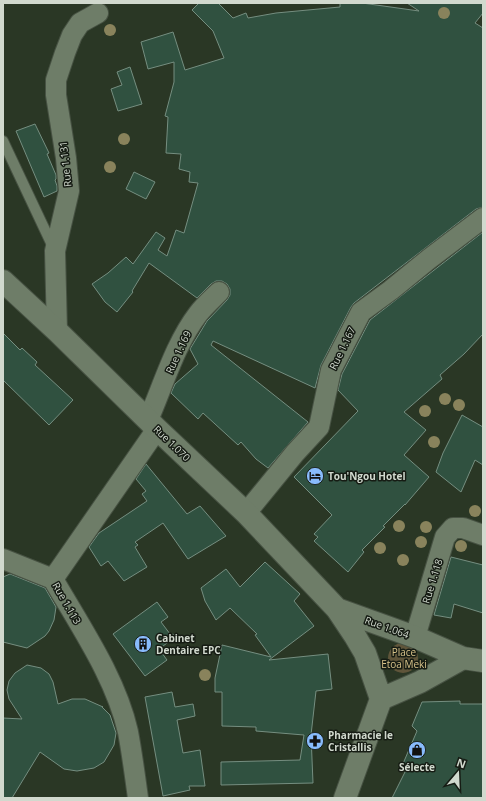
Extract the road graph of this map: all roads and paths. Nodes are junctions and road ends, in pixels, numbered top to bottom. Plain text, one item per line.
1 (98, 13) dead end
2 (3, 141) edge
3 (483, 218) edge
4 (55, 251) junction
5 (3, 281) edge
6 (219, 292) dead end
7 (57, 331) junction
8 (153, 425) junction
9 (246, 513) junction
10 (483, 536) edge
11 (3, 559) edge
12 (53, 579) junction
13 (336, 609) junction
14 (415, 637) junction
15 (473, 660) edge
16 (381, 699) junction
17 (138, 798) edge
18 (344, 798) edge

1 - 4 street, Rue 1.131
2 - 4 lane
3 - 9 street, Rue 1.167
4 - 7 street, Rue 1.131
5 - 7 main road, Rue 1.070
6 - 8 street, Rue 1.169
7 - 8 main road, Rue 1.070
8 - 9 main road, Rue 1.070
8 - 12 street, Rue 1.113
9 - 13 main road, Rue 1.070
10 - 14 street, Rue 1.118
11 - 12 street
12 - 17 street, Rue 1.113
13 - 14 main road, Rue 1.064
13 - 16 main road, Rue 1.070
14 - 15 main road, Rue 1.064
15 - 16 main road
16 - 18 main road

